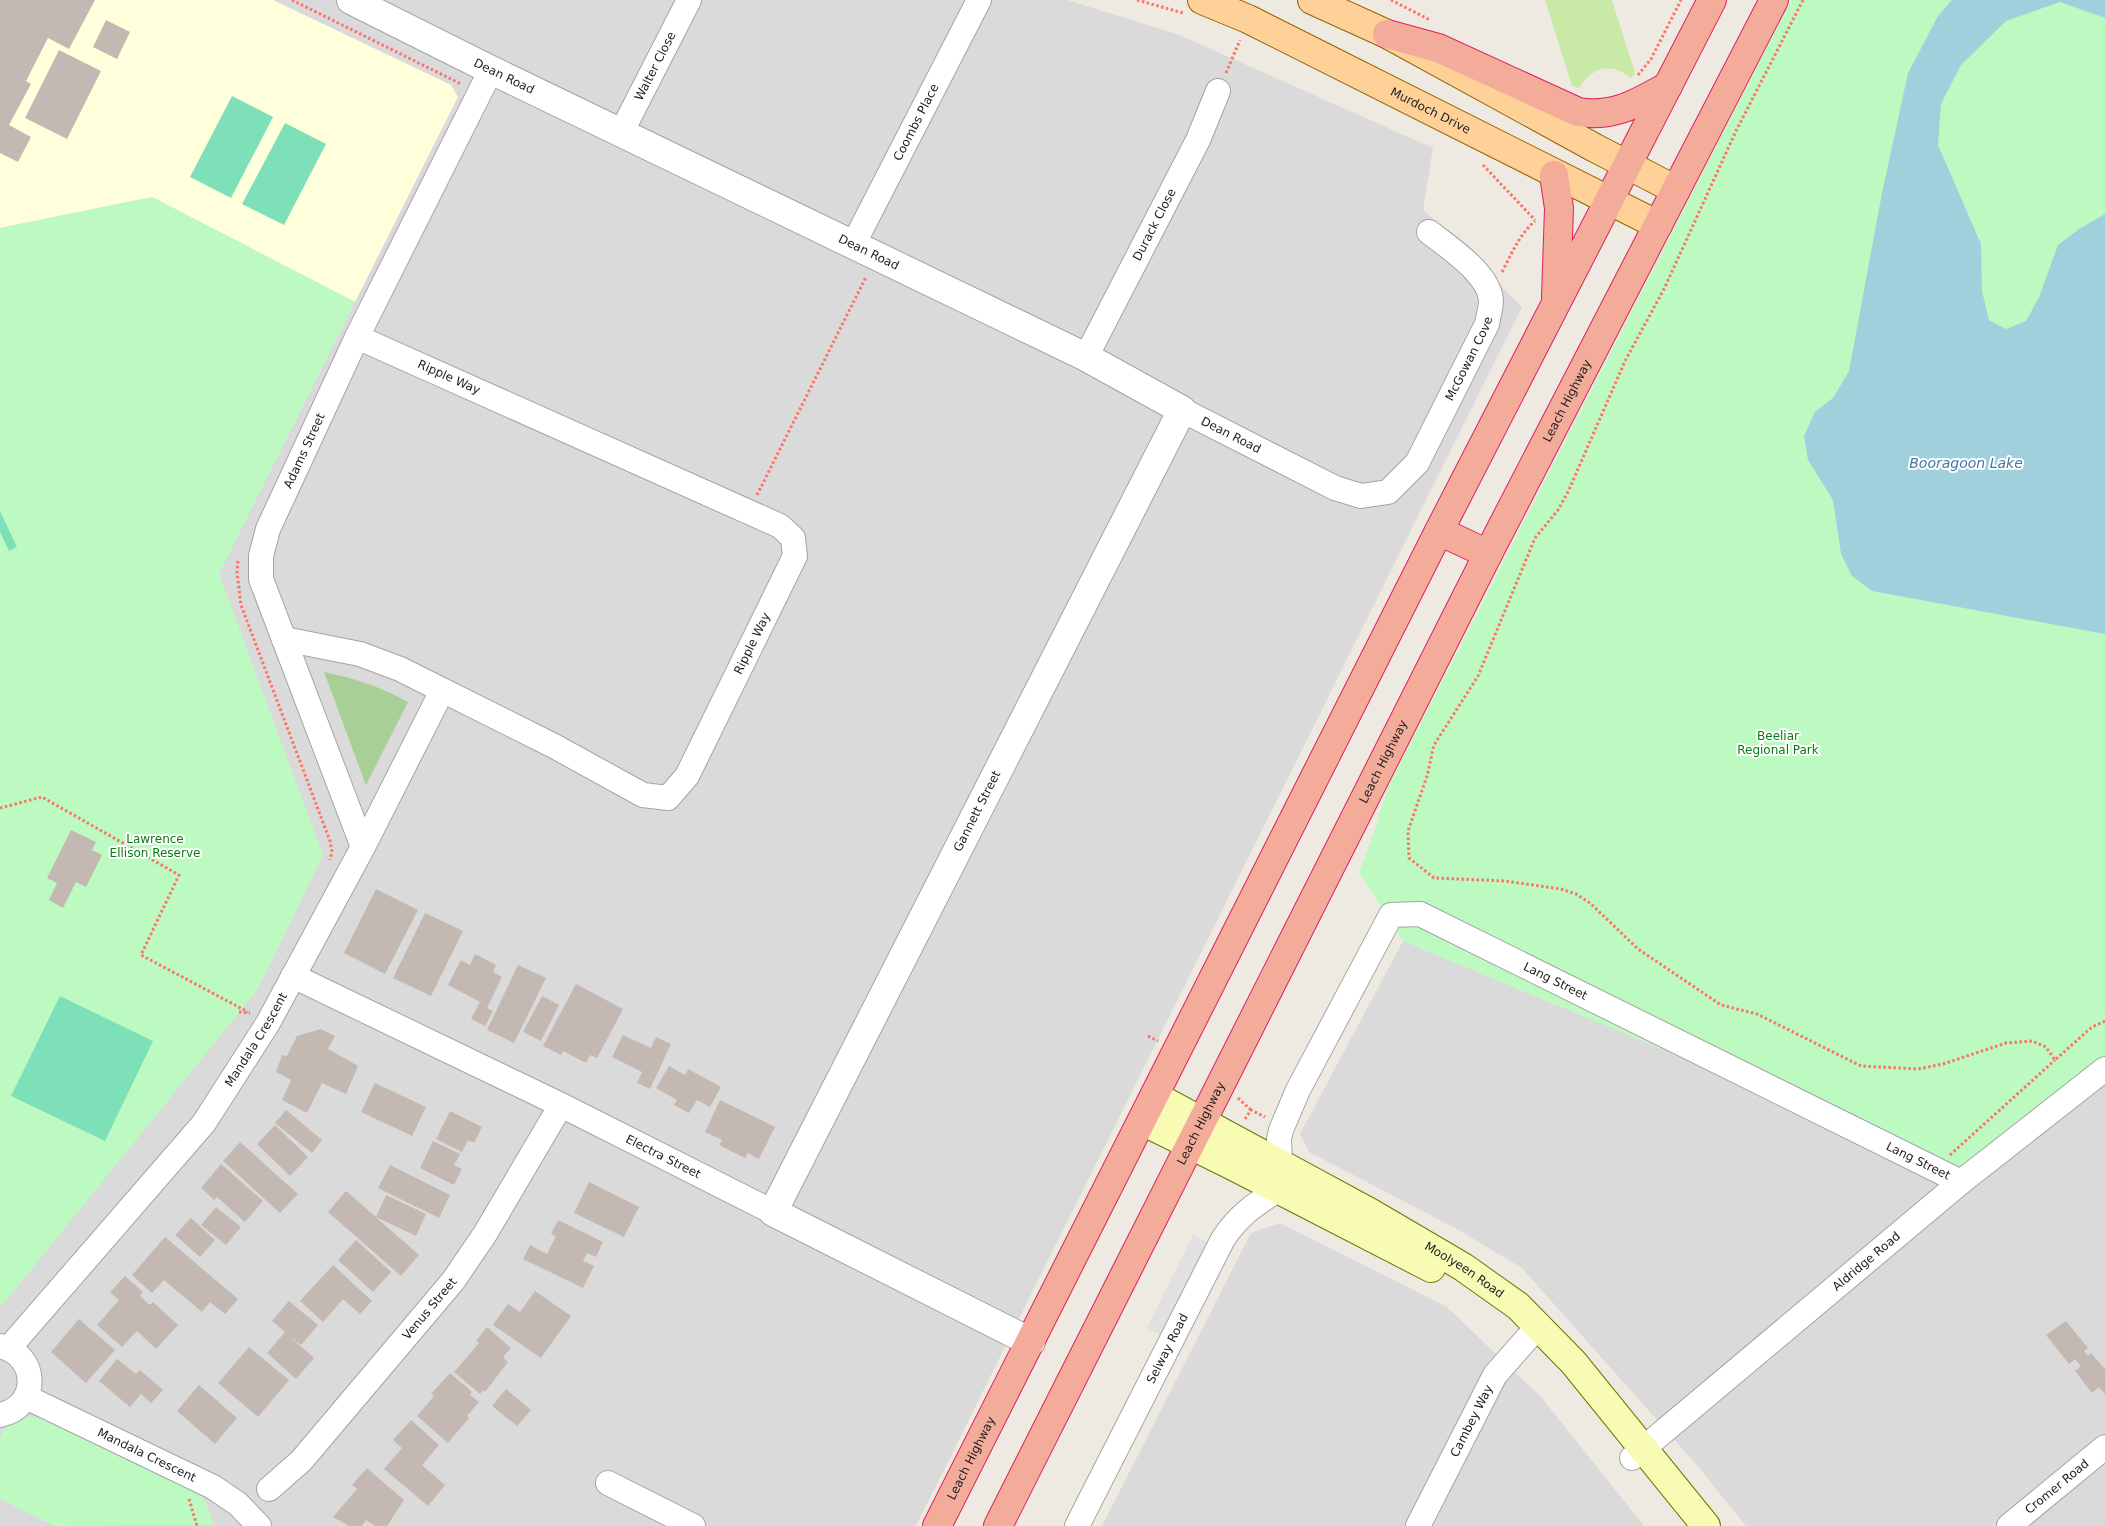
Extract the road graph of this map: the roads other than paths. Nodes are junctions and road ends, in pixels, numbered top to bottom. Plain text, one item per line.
1 (351, 0) edge
2 (689, 0) edge
3 (979, 0) edge
4 (1202, 0) edge
5 (1312, 0) edge
6 (1712, 0) edge
7 (1774, 0) edge
8 (1387, 34) junction
9 (491, 70) junction
10 (1668, 86) junction
11 (1218, 91) road end
12 (621, 133) junction
13 (1628, 164) junction
14 (1554, 175) junction
15 (1676, 190) junction
16 (1609, 201) junction
17 (1658, 226) junction
18 (1429, 232) dead end
19 (853, 245) junction
20 (1555, 306) junction
21 (357, 336) junction
22 (1086, 357) junction
23 (1182, 410) junction
24 (1388, 492) joint
25 (1439, 531) junction
26 (1488, 554) junction
27 (284, 639) junction
28 (442, 691) junction
29 (363, 847) junction
30 (293, 976) junction
31 (2105, 1069) edge
32 (1155, 1096) junction
33 (561, 1105) junction
34 (1202, 1120) junction
35 (1142, 1122) junction
36 (1190, 1145) junction
37 (1280, 1162) junction
38 (1961, 1182) junction
39 (1278, 1190) junction
40 (773, 1212) junction
41 (1533, 1330) junction
42 (1031, 1342) junction
43 (5, 1347) edge
44 (26, 1397) junction
45 (0, 1415) edge
46 (2105, 1447) edge
47 (1638, 1453) junction
48 (608, 1483) dead end
49 (269, 1489) dead end
50 (252, 1524) edge
51 (693, 1526) edge
52 (937, 1526) edge
53 (998, 1526) edge
54 (1077, 1526) edge
55 (1418, 1526) edge
56 (1686, 1526) edge
57 (1706, 1526) edge
58 (2009, 1526) edge

1 - 9 street, Dean Road
2 - 12 street, Walter Close
3 - 19 street, Coombs Place
4 - 14 main road, Murdoch Drive
5 - 8 main road
6 - 10 highway, Leach Highway
7 - 15 highway, Leach Highway
8 - 10 highway
8 - 13 main road
9 - 12 street, Dean Road
9 - 21 street, Adams Street
10 - 13 highway, Leach Highway
11 - 22 street, Durack Close
12 - 19 street, Dean Road
13 - 15 main road
13 - 16 highway, Leach Highway
14 - 16 main road, Murdoch Drive
14 - 20 highway
15 - 17 highway, Leach Highway
16 - 17 main road, Murdoch Drive
16 - 20 highway, Leach Highway
17 - 26 highway, Leach Highway
18 - 24 street, McGowan Cove
19 - 22 street, Dean Road
20 - 25 highway, Leach Highway
21 - 27 street, Adams Street
21 - 28 street, Ripple Way
22 - 23 street, Dean Road
23 - 24 street, Dean Road
23 - 40 street, Gannett Street
25 - 26 highway
25 - 32 highway, Leach Highway
26 - 34 highway, Leach Highway
27 - 28 street, Ripple Way
27 - 29 street, Adams Street
28 - 29 street, Mandala Crescent
29 - 30 street, Mandala Crescent
30 - 33 street, Electra Street
30 - 43 street, Mandala Crescent
31 - 38 street, Aldridge Road
32 - 34 main road, Moolyeen Road
32 - 35 highway, Leach Highway
33 - 40 street, Electra Street
33 - 49 street, Venus Street
34 - 36 highway, Leach Highway
34 - 37 main road, Moolyeen Road
35 - 36 main road, Moolyeen Road
35 - 42 highway, Leach Highway
36 - 39 main road, Moolyeen Road
36 - 53 highway, Leach Highway
37 - 38 street, Lang Street
37 - 41 main road, Moolyeen Road
38 - 47 street, Aldridge Road
39 - 41 main road, Moolyeen Road
39 - 54 street, Selway Road
40 - 42 street, Electra Street
41 - 47 main road, Moolyeen Road
41 - 55 street, Cambey Way
42 - 52 highway, Leach Highway
43 - 44 street, Mandala Crescent
44 - 45 street
44 - 50 street, Mandala Crescent
46 - 58 street, Cromer Road
47 - 56 main road, Moolyeen Road
47 - 57 main road, Moolyeen Road
48 - 51 street

